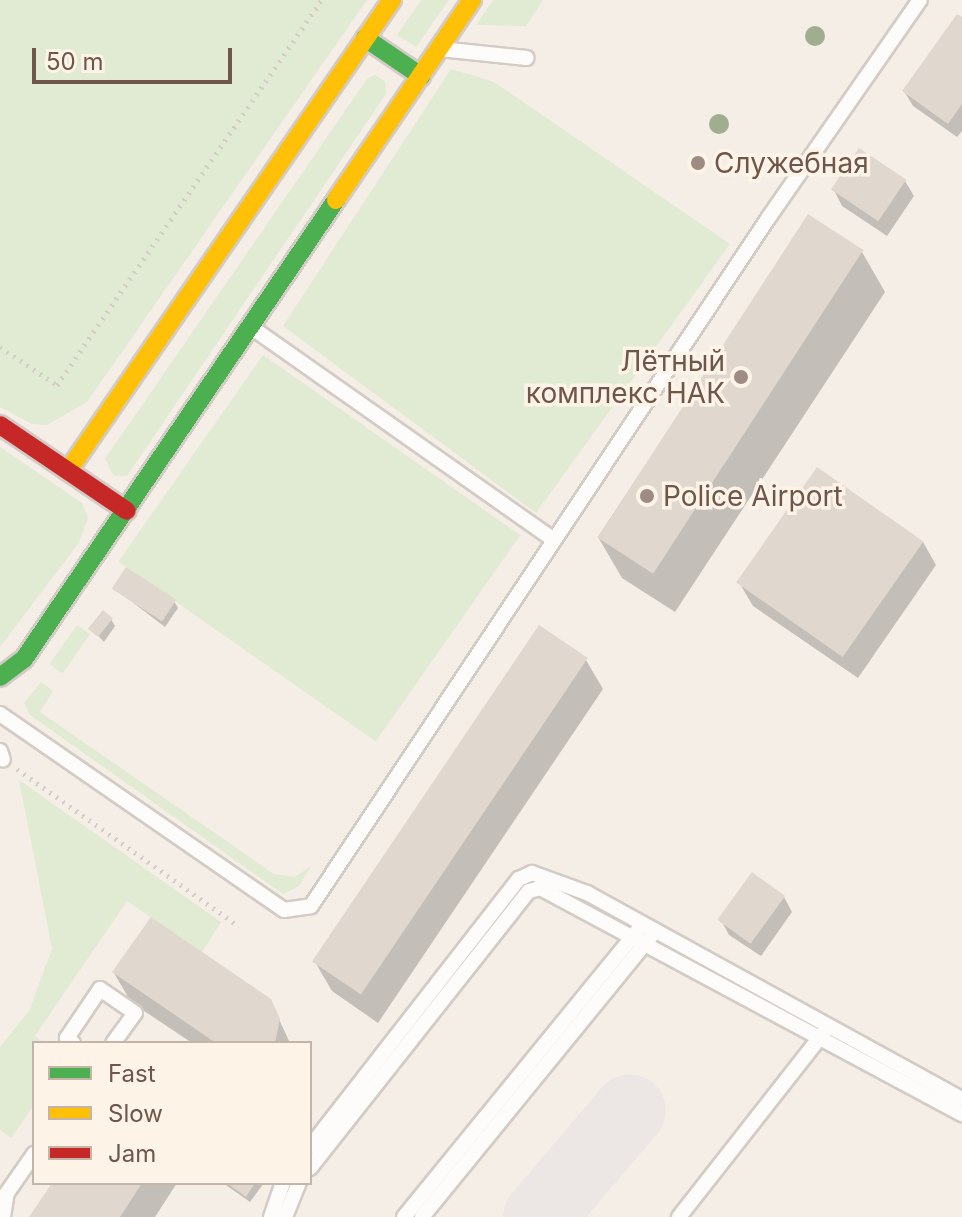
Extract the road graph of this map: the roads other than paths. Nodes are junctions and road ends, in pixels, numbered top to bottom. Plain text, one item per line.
1 (392, 0) edge
2 (472, 0) edge
3 (920, 0) edge
4 (365, 38) junction
5 (439, 49) junction
6 (527, 58) dead end
7 (421, 76) junction
8 (251, 327) junction
9 (0, 425) edge
10 (68, 471) junction
11 (127, 511) junction
12 (553, 539) junction
13 (0, 677) edge
14 (0, 714) edge
15 (644, 934) junction
16 (823, 1034) junction
17 (71, 1041) edge
18 (114, 1041) edge
19 (962, 1099) edge
20 (962, 1114) edge
21 (312, 1144) edge
22 (32, 1157) edge
23 (312, 1165) edge
24 (282, 1185) edge
25 (298, 1185) edge
26 (3, 1198) edge
27 (3, 1217) edge
28 (271, 1217) edge
29 (285, 1217) edge
30 (404, 1217) edge
31 (422, 1217) edge
32 (679, 1217) edge

1 - 4 main road
2 - 5 main road
3 - 12 lane
4 - 7 main road
4 - 10 main road
5 - 6 lane
5 - 7 main road
7 - 8 main road
8 - 11 main road
8 - 12 lane
9 - 10 main road
10 - 11 main road
11 - 13 main road
12 - 14 lane
15 - 16 lane
15 - 21 lane
15 - 23 lane
15 - 30 lane
15 - 31 lane
16 - 19 lane
16 - 20 lane
16 - 32 lane
17 - 18 lane
22 - 26 lane
24 - 28 lane
25 - 29 lane
26 - 27 lane

